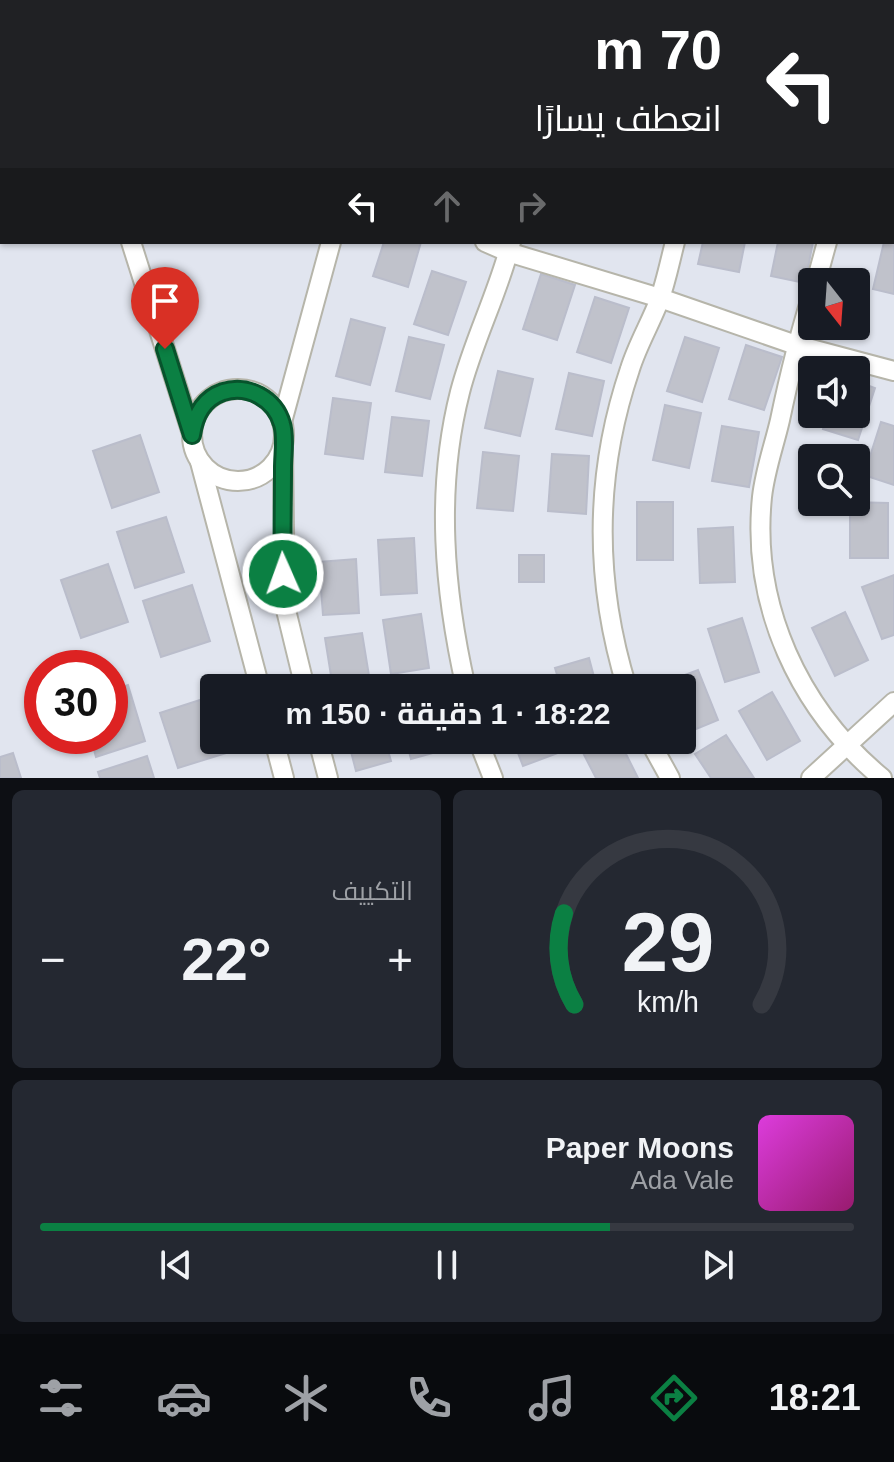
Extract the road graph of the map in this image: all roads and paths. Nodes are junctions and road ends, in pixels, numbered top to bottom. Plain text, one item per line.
1 (132, 244) edge
2 (330, 244) edge
3 (674, 244) edge
4 (826, 244) edge
5 (510, 247) edge
6 (820, 268) edge
7 (660, 298) junction
8 (798, 339) edge
9 (796, 345) junction
10 (894, 371) edge
11 (282, 422) junction
12 (192, 435) junction
13 (283, 443) junction
14 (200, 462) junction
15 (256, 674) edge
16 (302, 674) edge
17 (463, 674) edge
18 (623, 674) edge
19 (894, 702) edge
20 (847, 746) junction
21 (278, 754) edge
22 (322, 754) edge
23 (484, 754) edge
24 (657, 754) edge
25 (284, 778) edge
26 (328, 778) edge
27 (493, 778) edge
28 (670, 778) edge
29 (811, 778) edge
30 (882, 778) edge

1 - 12 street
2 - 11 street
3 - 7 street
4 - 6 street
5 - 7 street
5 - 17 street
7 - 9 street
7 - 18 street
8 - 9 street
9 - 10 street
9 - 20 street
11 - 12 street
11 - 13 street
12 - 14 street
13 - 14 street
13 - 16 street
14 - 15 street
19 - 20 street
20 - 29 street
20 - 30 street
21 - 25 street
22 - 26 street
23 - 27 street
24 - 28 street

